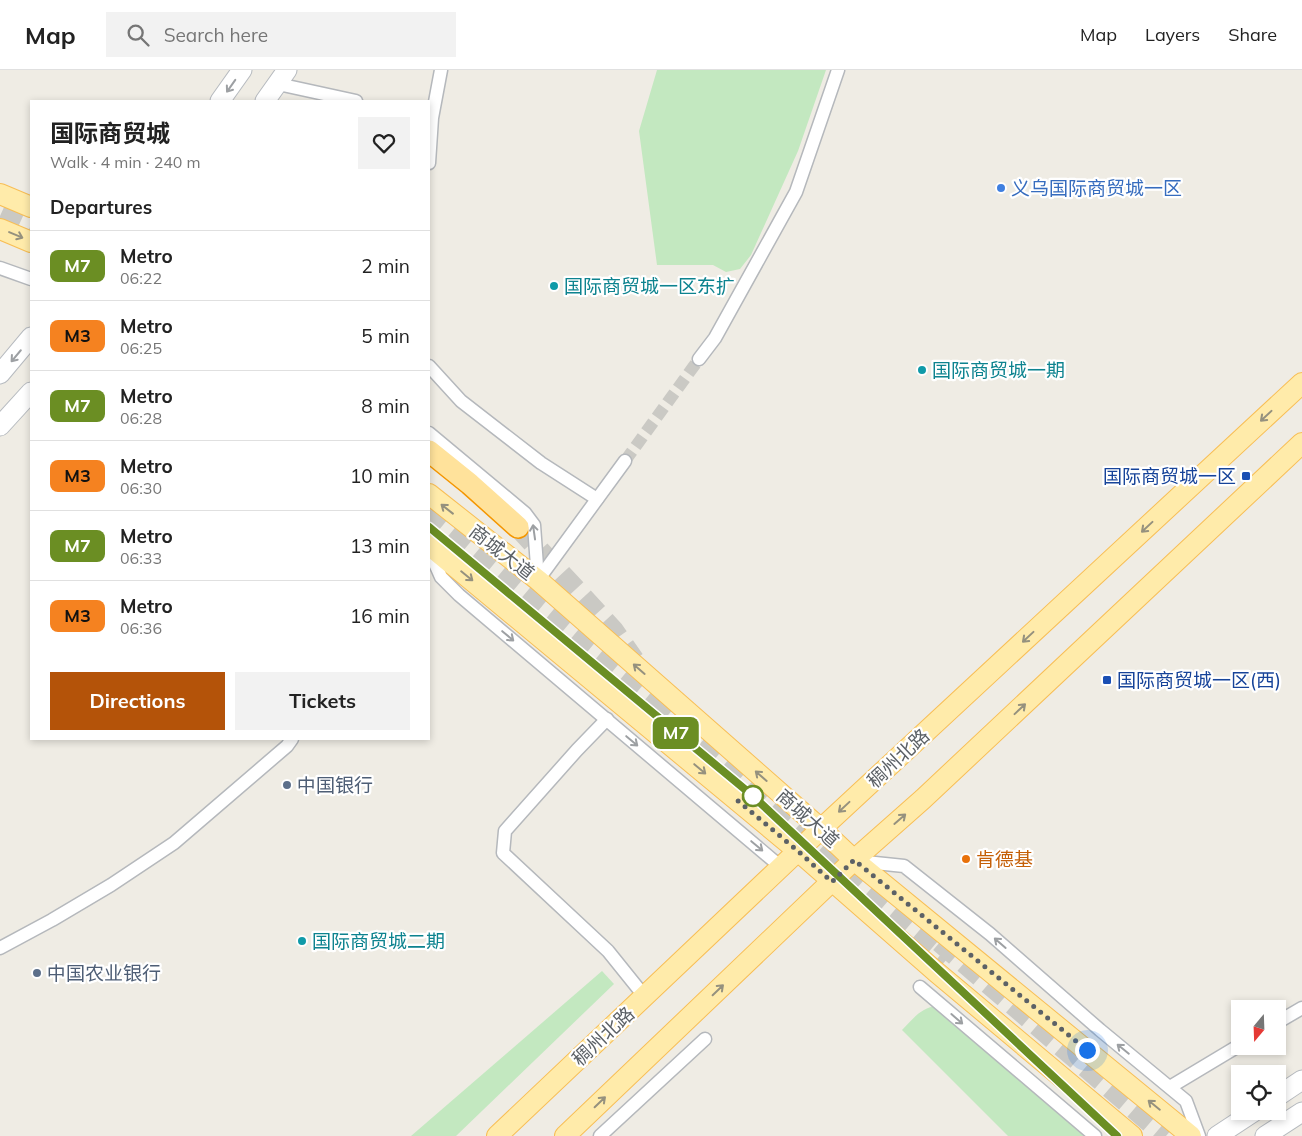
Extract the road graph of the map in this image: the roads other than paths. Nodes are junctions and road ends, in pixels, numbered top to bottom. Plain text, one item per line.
1 (242, 70) edge
2 (441, 70) edge
3 (838, 70) edge
4 (283, 77) edge
5 (221, 100) edge
6 (266, 100) edge
7 (353, 100) edge
8 (430, 118) edge
9 (0, 194) edge
10 (30, 207) edge
11 (0, 228) edge
12 (30, 242) edge
13 (0, 268) edge
14 (30, 279) edge
15 (30, 338) edge
16 (699, 359) tunnel mouth
17 (430, 367) edge
18 (0, 374) edge
19 (1302, 383) edge
20 (30, 393) edge
21 (0, 426) edge
22 (430, 434) edge
23 (1302, 444) edge
24 (430, 452) edge
25 (625, 461) tunnel mouth
26 (430, 495) edge
27 (597, 499) junction
28 (518, 527) tunnel mouth
29 (430, 546) edge
30 (430, 552) edge
31 (538, 580) junction
32 (607, 719) junction
33 (291, 740) edge
34 (821, 829) junction
35 (798, 851) junction
36 (854, 860) junction
37 (781, 866) junction
38 (832, 882) junction
39 (0, 948) edge
40 (920, 987) dead end
41 (645, 997) junction
42 (1302, 1008) edge
43 (1286, 1017) edge
44 (705, 1039) dead end
45 (1231, 1050) edge
46 (1302, 1080) edge
47 (1170, 1087) junction
48 (1286, 1091) edge
49 (1302, 1112) edge
50 (1241, 1120) edge
51 (497, 1136) edge
52 (565, 1136) edge
53 (600, 1136) edge
54 (1094, 1136) edge
55 (1132, 1136) edge
56 (1192, 1136) edge
57 (1199, 1136) edge
58 (1217, 1136) edge
59 (1265, 1136) edge

1 -> 5 main road
2 - 8 street
3 - 16 street
4 - 6 main road
4 - 7 street
9 - 10 main road
11 -> 12 main road
13 - 14 street
15 -> 18 main road
17 - 27 street
19 -> 34 main road, 稠州北路
20 - 21 main road
31 -> 22 street
36 -> 23 main road
24 - 28 highway
25 - 27 street
31 -> 26 main road, 商城大道
27 - 31 street
29 -> 35 main road, 商城大道
30 -> 32 street
34 -> 31 main road, 商城大道
32 -> 37 street
32 - 41 street
33 - 39 street
34 - 35 main road, 稠州北路
34 - 36 main road, 商城大道
35 - 37 main road, 稠州北路
35 - 38 main road, 商城大道
36 - 38 main road
47 -> 36 street
56 -> 36 main road, 商城大道
37 - 41 main road, 稠州北路
52 -> 38 main road
38 - 55 main road, 商城大道
40 -> 54 street
41 - 51 main road, 稠州北路
42 - 43 street
44 - 53 street
45 - 47 street
46 - 48 main road
47 - 57 street
49 - 59 main road
50 - 58 main road

